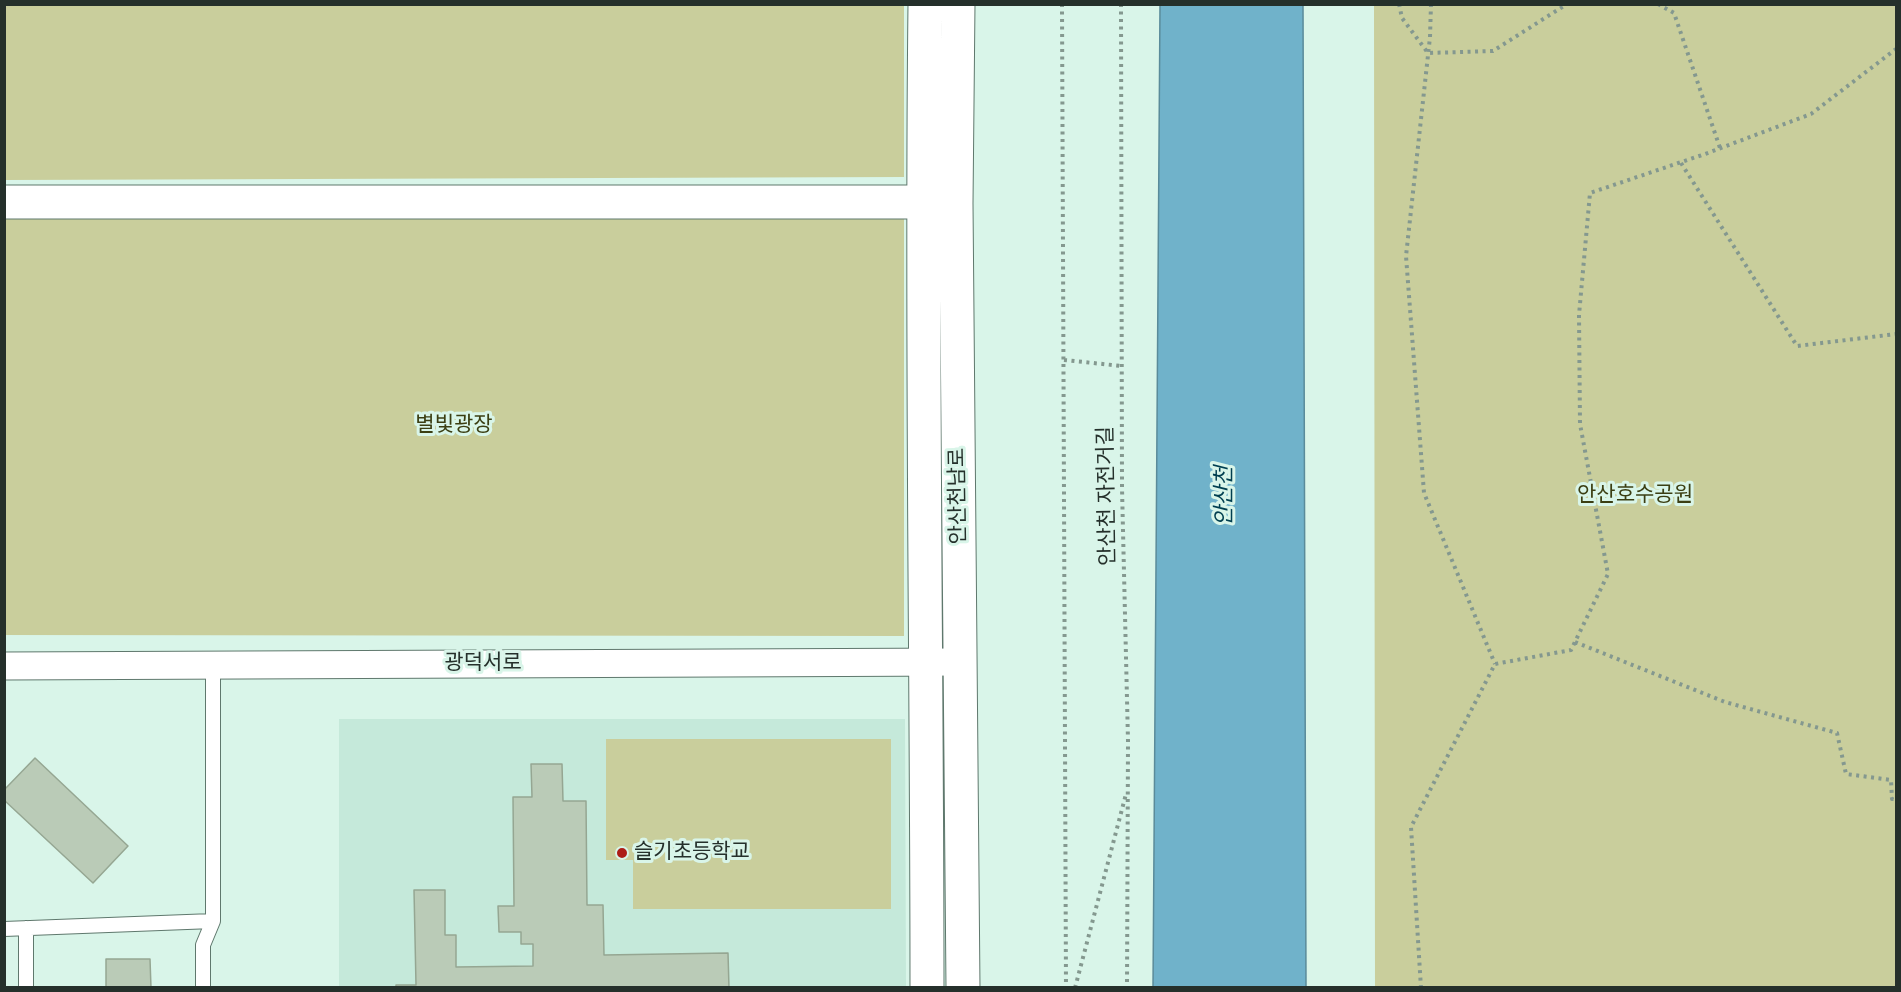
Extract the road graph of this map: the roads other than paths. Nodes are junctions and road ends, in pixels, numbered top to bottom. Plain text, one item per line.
1 (925, 4) edge
2 (958, 4) edge
3 (4, 202) edge
4 (923, 202) junction
5 (927, 663) junction
6 (961, 663) junction
7 (213, 665) junction
8 (4, 666) edge
9 (213, 921) junction
10 (4, 928) edge
11 (26, 928) junction
12 (26, 987) edge
13 (203, 987) edge
14 (927, 987) edge
15 (963, 987) edge

1 - 4 street, 안산천남로
2 - 6 street, 안산천남로
3 - 4 street
4 - 5 street, 안산천남로
5 - 6 street, 광덕서로
5 - 7 street, 광덕서로
5 - 14 street, 안산천남로
6 - 15 street, 안산천남로
7 - 8 street, 광덕서로
7 - 9 lane
9 - 11 lane
9 - 13 lane
10 - 11 lane
11 - 12 lane

